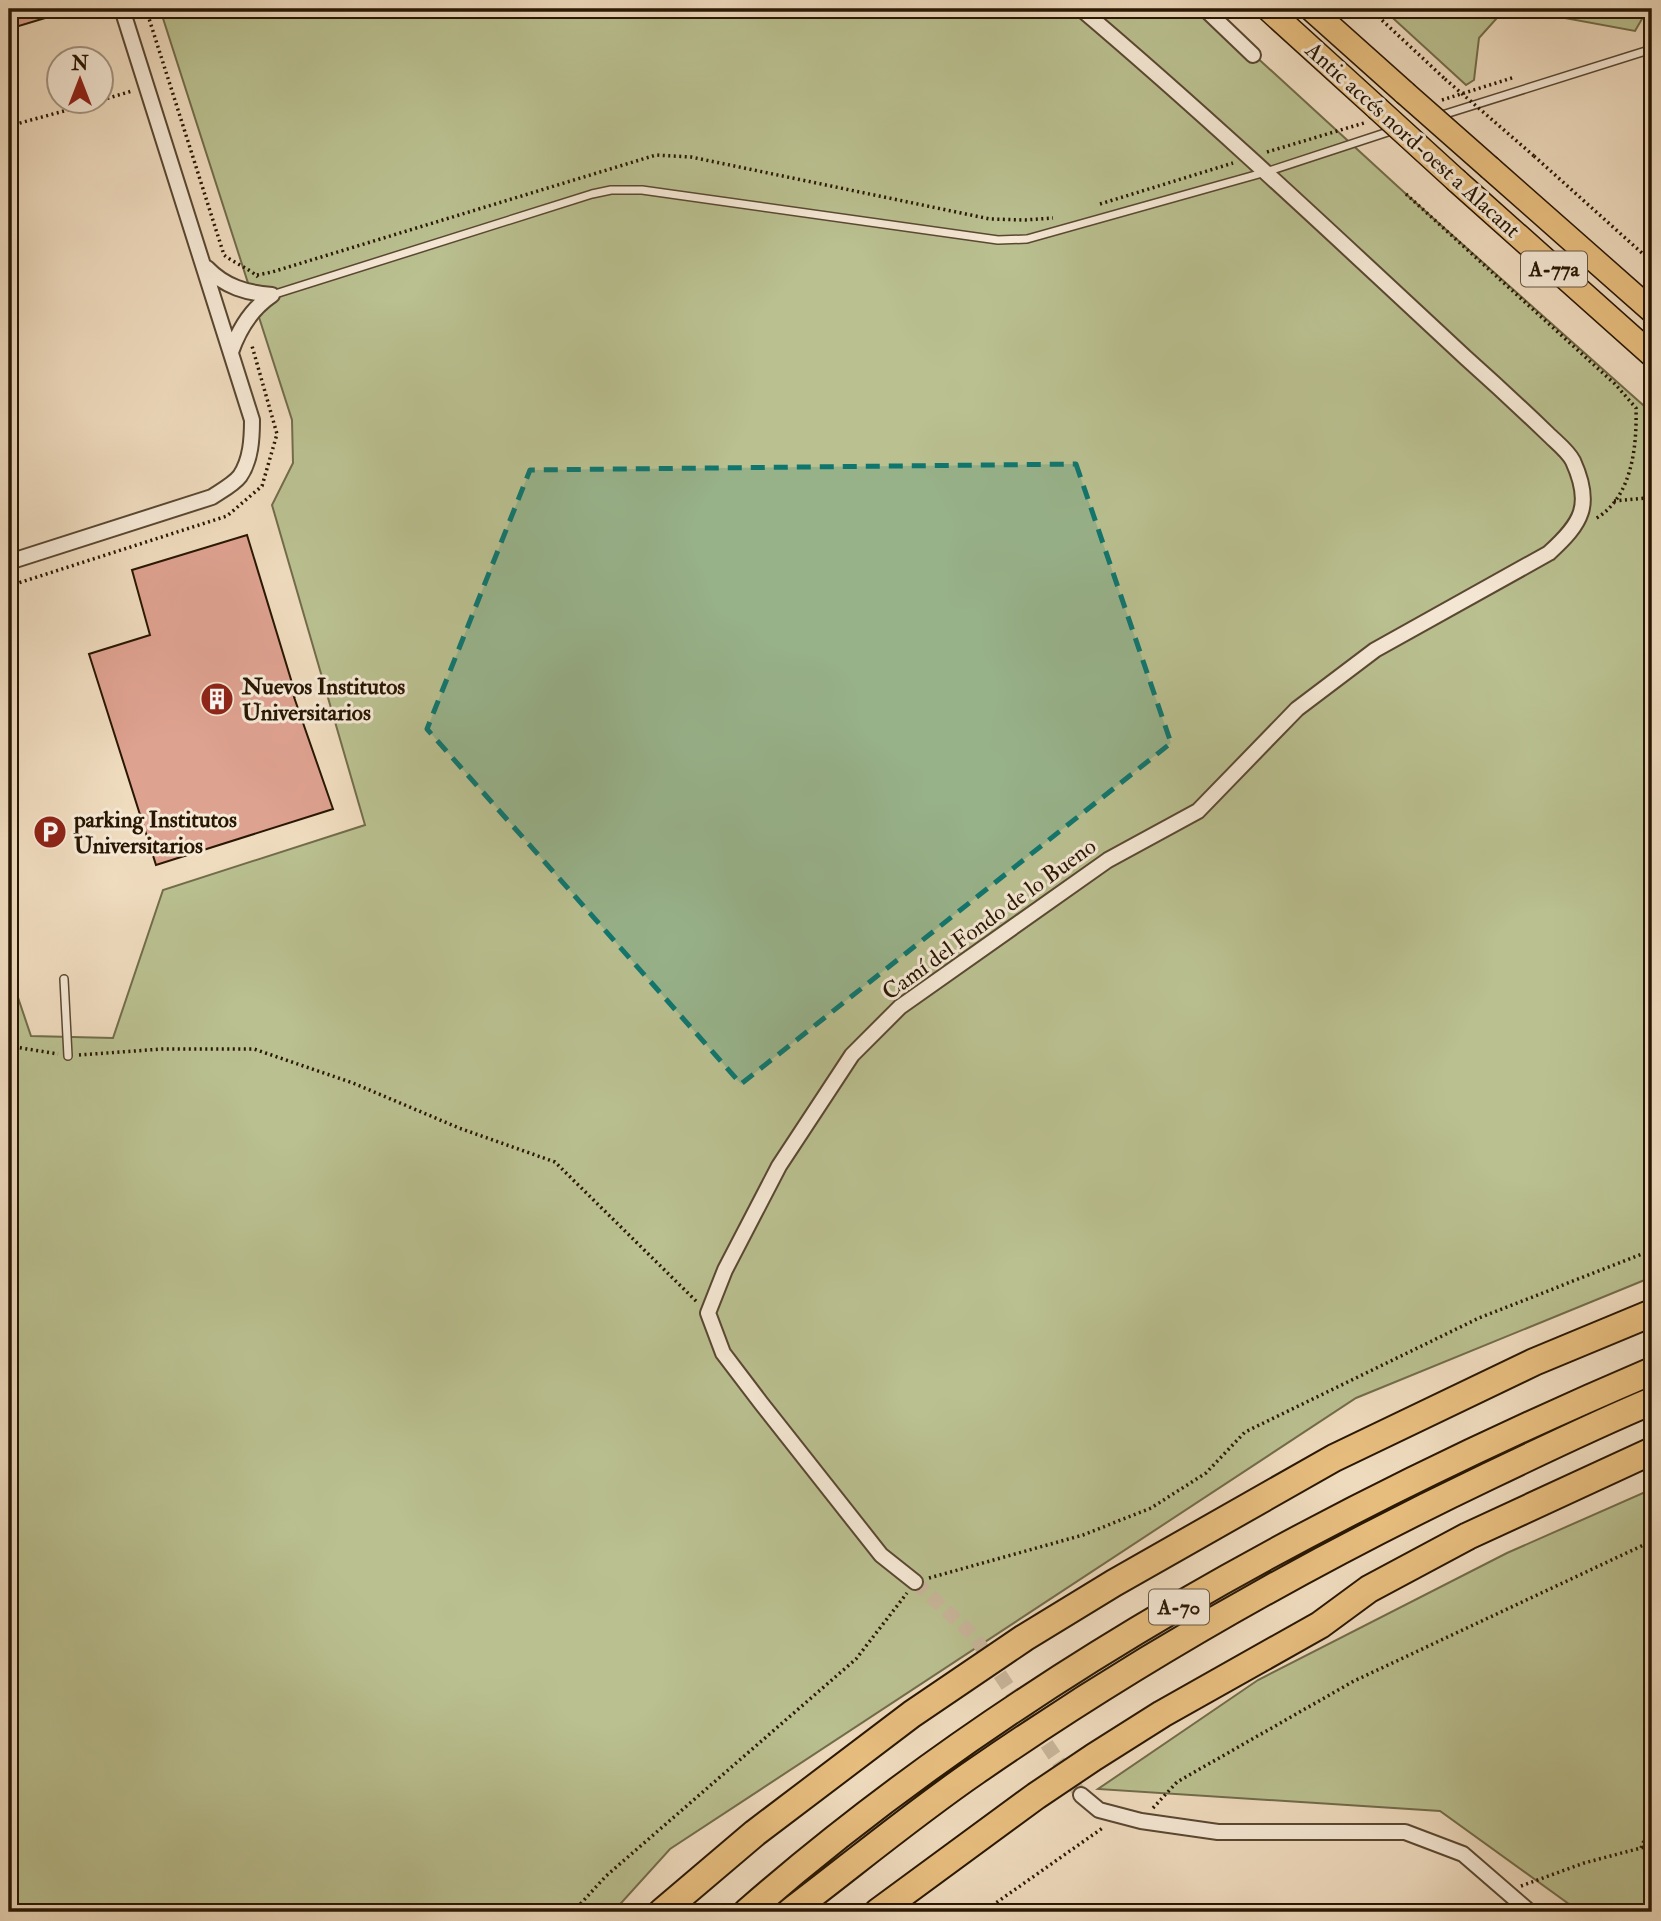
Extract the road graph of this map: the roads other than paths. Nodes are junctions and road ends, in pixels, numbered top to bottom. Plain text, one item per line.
1 (122, 9) edge
2 (1081, 9) edge
3 (1205, 9) edge
4 (1268, 9) edge
5 (1311, 9) edge
6 (1652, 49) edge
7 (1253, 55) dead end
8 (1420, 122) dead end
9 (1408, 126) dead end
10 (1266, 172) junction
11 (203, 264) junction
12 (267, 295) junction
13 (1652, 311) edge
14 (232, 352) junction
15 (1652, 355) edge
16 (9, 562) edge
17 (64, 979) dead end
18 (68, 1056) road end
19 (1652, 1312) edge
20 (1652, 1371) edge
21 (1652, 1401) edge
22 (1652, 1451) edge
23 (915, 1582) tunnel mouth
24 (1081, 1796) tunnel mouth
25 (903, 1825) junction
26 (662, 1912) edge
27 (747, 1912) edge
28 (790, 1912) edge
29 (813, 1912) edge
30 (878, 1912) edge
31 (1530, 1912) edge

1 - 11 street
2 - 10 street
3 - 7 street
4 - 15 main road, Antic accés nord-oest a Alacant / A-77a, bridge
5 - 13 main road, Antic accés nord-oest a Alacant / A-77a, bridge
6 - 8 lane
9 - 10 lane
10 - 12 lane
10 - 23 street, Camí del Fondo de lo Bueno
11 - 12 street
11 - 14 street
12 - 14 street
14 - 16 street
17 - 18 lane
19 - 26 highway
20 - 27 highway, A-70
21 - 25 highway, A-70
22 - 30 highway
24 - 31 street
25 - 28 highway, A-70
25 - 29 highway

